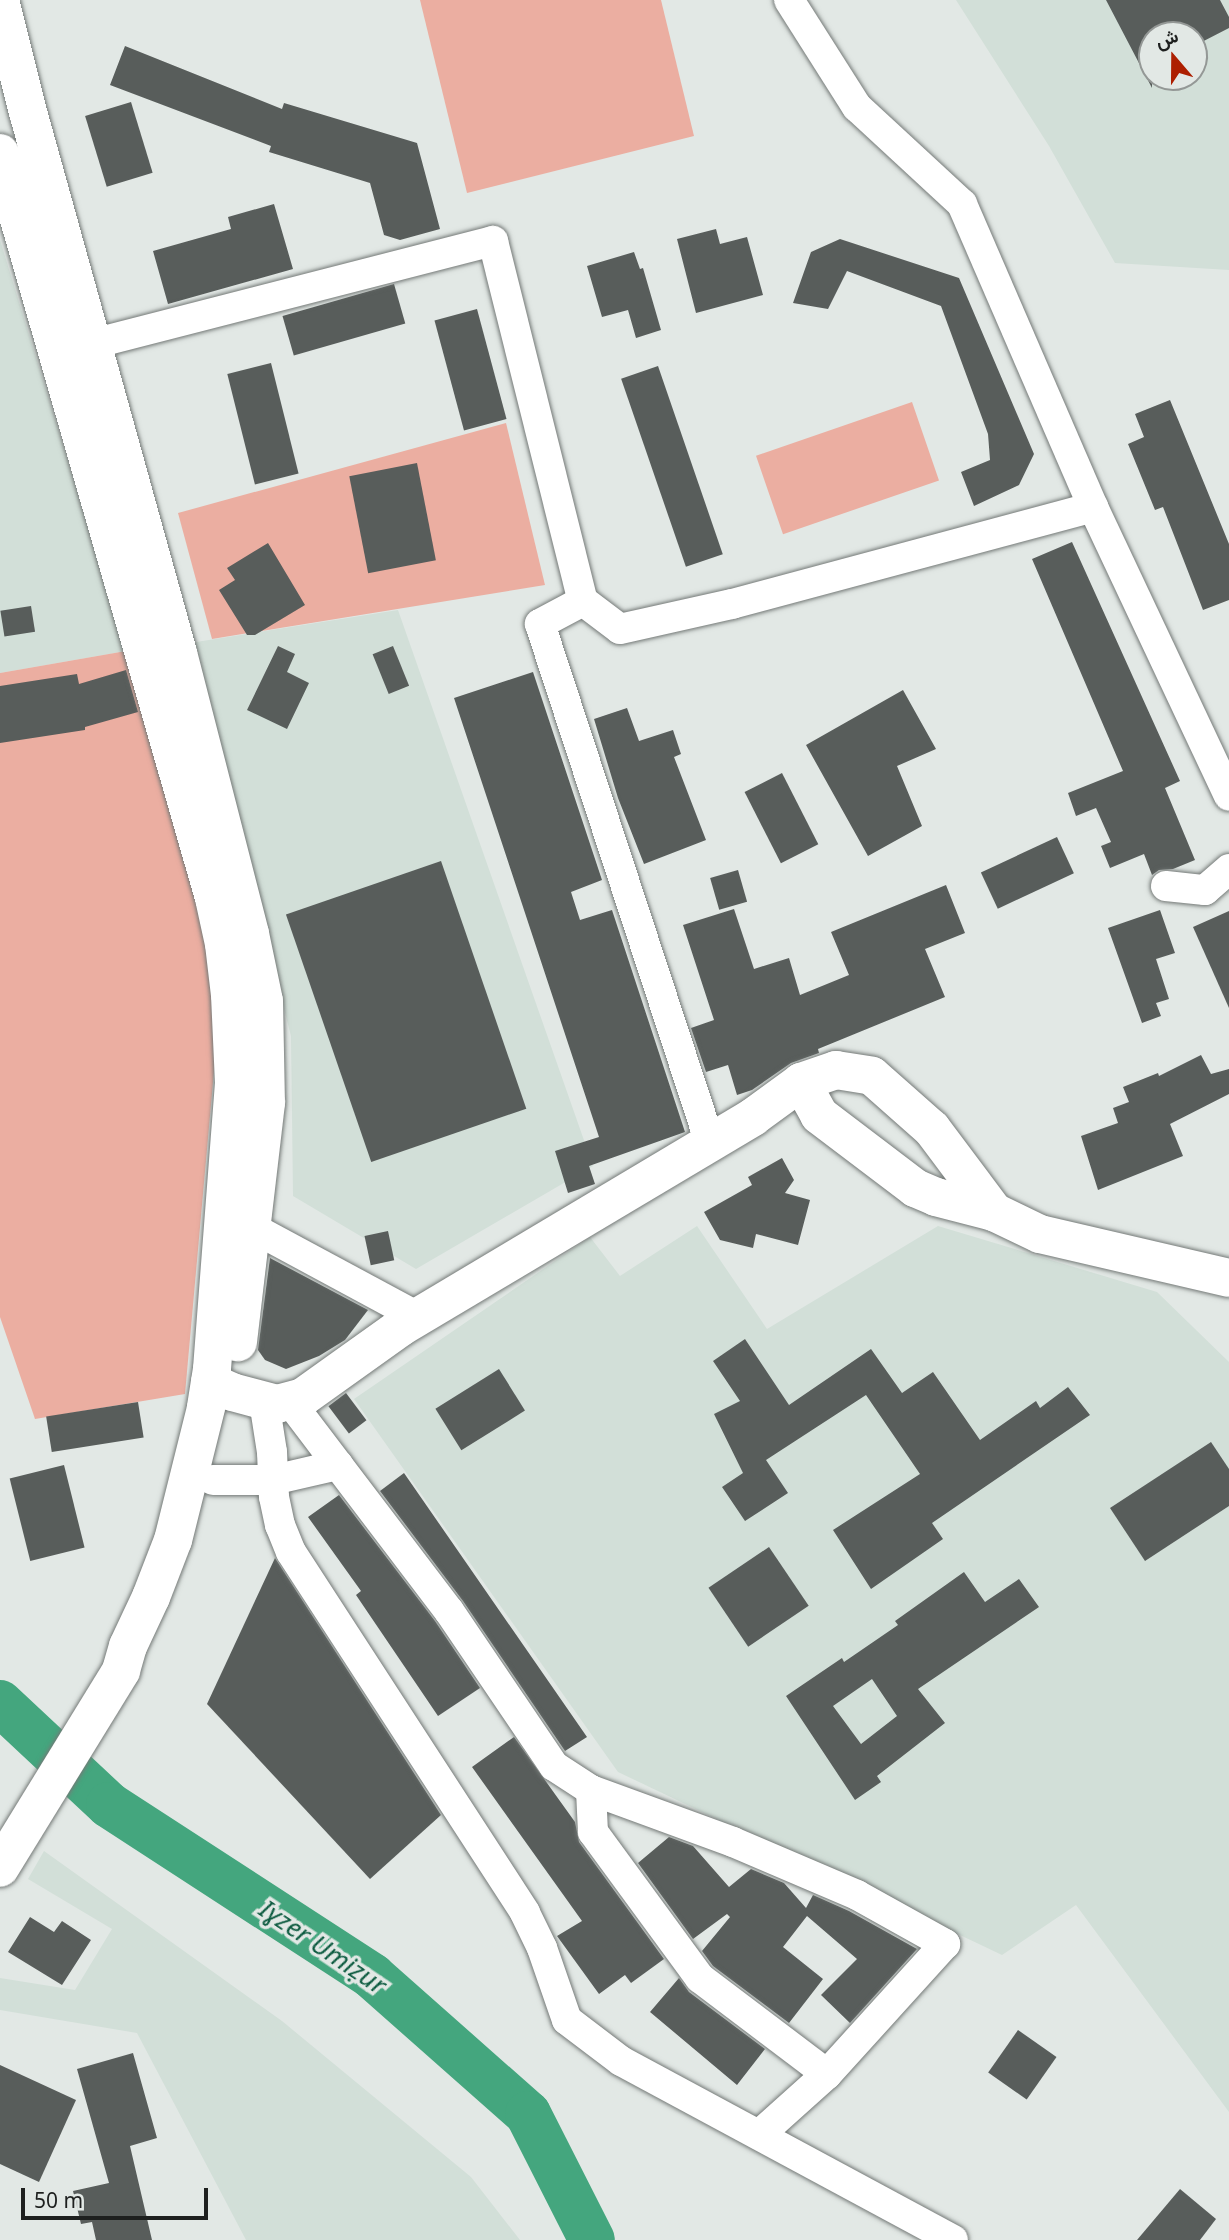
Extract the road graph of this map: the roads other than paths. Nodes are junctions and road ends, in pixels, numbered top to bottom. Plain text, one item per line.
1 (0, 0) edge
2 (789, 0) edge
3 (0, 153) edge
4 (92, 344) junction
5 (1093, 507) junction
6 (583, 601) junction
7 (163, 657) junction
8 (1229, 796) edge
9 (1229, 869) edge
10 (1166, 886) dead end
11 (801, 1082) junction
12 (709, 1143) junction
13 (994, 1212) junction
14 (251, 1227) junction
15 (1229, 1278) edge
16 (418, 1317) junction
17 (249, 1394) junction
18 (338, 1465) junction
19 (213, 1480) junction
20 (273, 1480) junction
21 (121, 1671) junction
22 (591, 1790) junction
23 (0, 1868) edge
24 (827, 2074) junction
25 (759, 2134) junction
26 (953, 2240) edge

1 - 4 main road
2 - 5 street
3 - 7 main road
4 - 6 street
4 - 7 main road
5 - 6 street
5 - 8 street
6 - 12 street
7 - 14 main road
7 - 17 main road
9 - 10 street
11 - 12 main road
11 - 13 main road
11 - 13 main road
12 - 16 main road
13 - 15 main road
14 - 16 street
14 - 17 main road
16 - 17 main road
17 - 18 street
17 - 19 main road
17 - 20 street
17 - 21 main road
18 - 20 street
18 - 22 street
19 - 20 street
19 - 21 main road
20 - 25 street
21 - 23 main road
22 - 24 street
22 - 24 street
24 - 25 street
25 - 26 street

